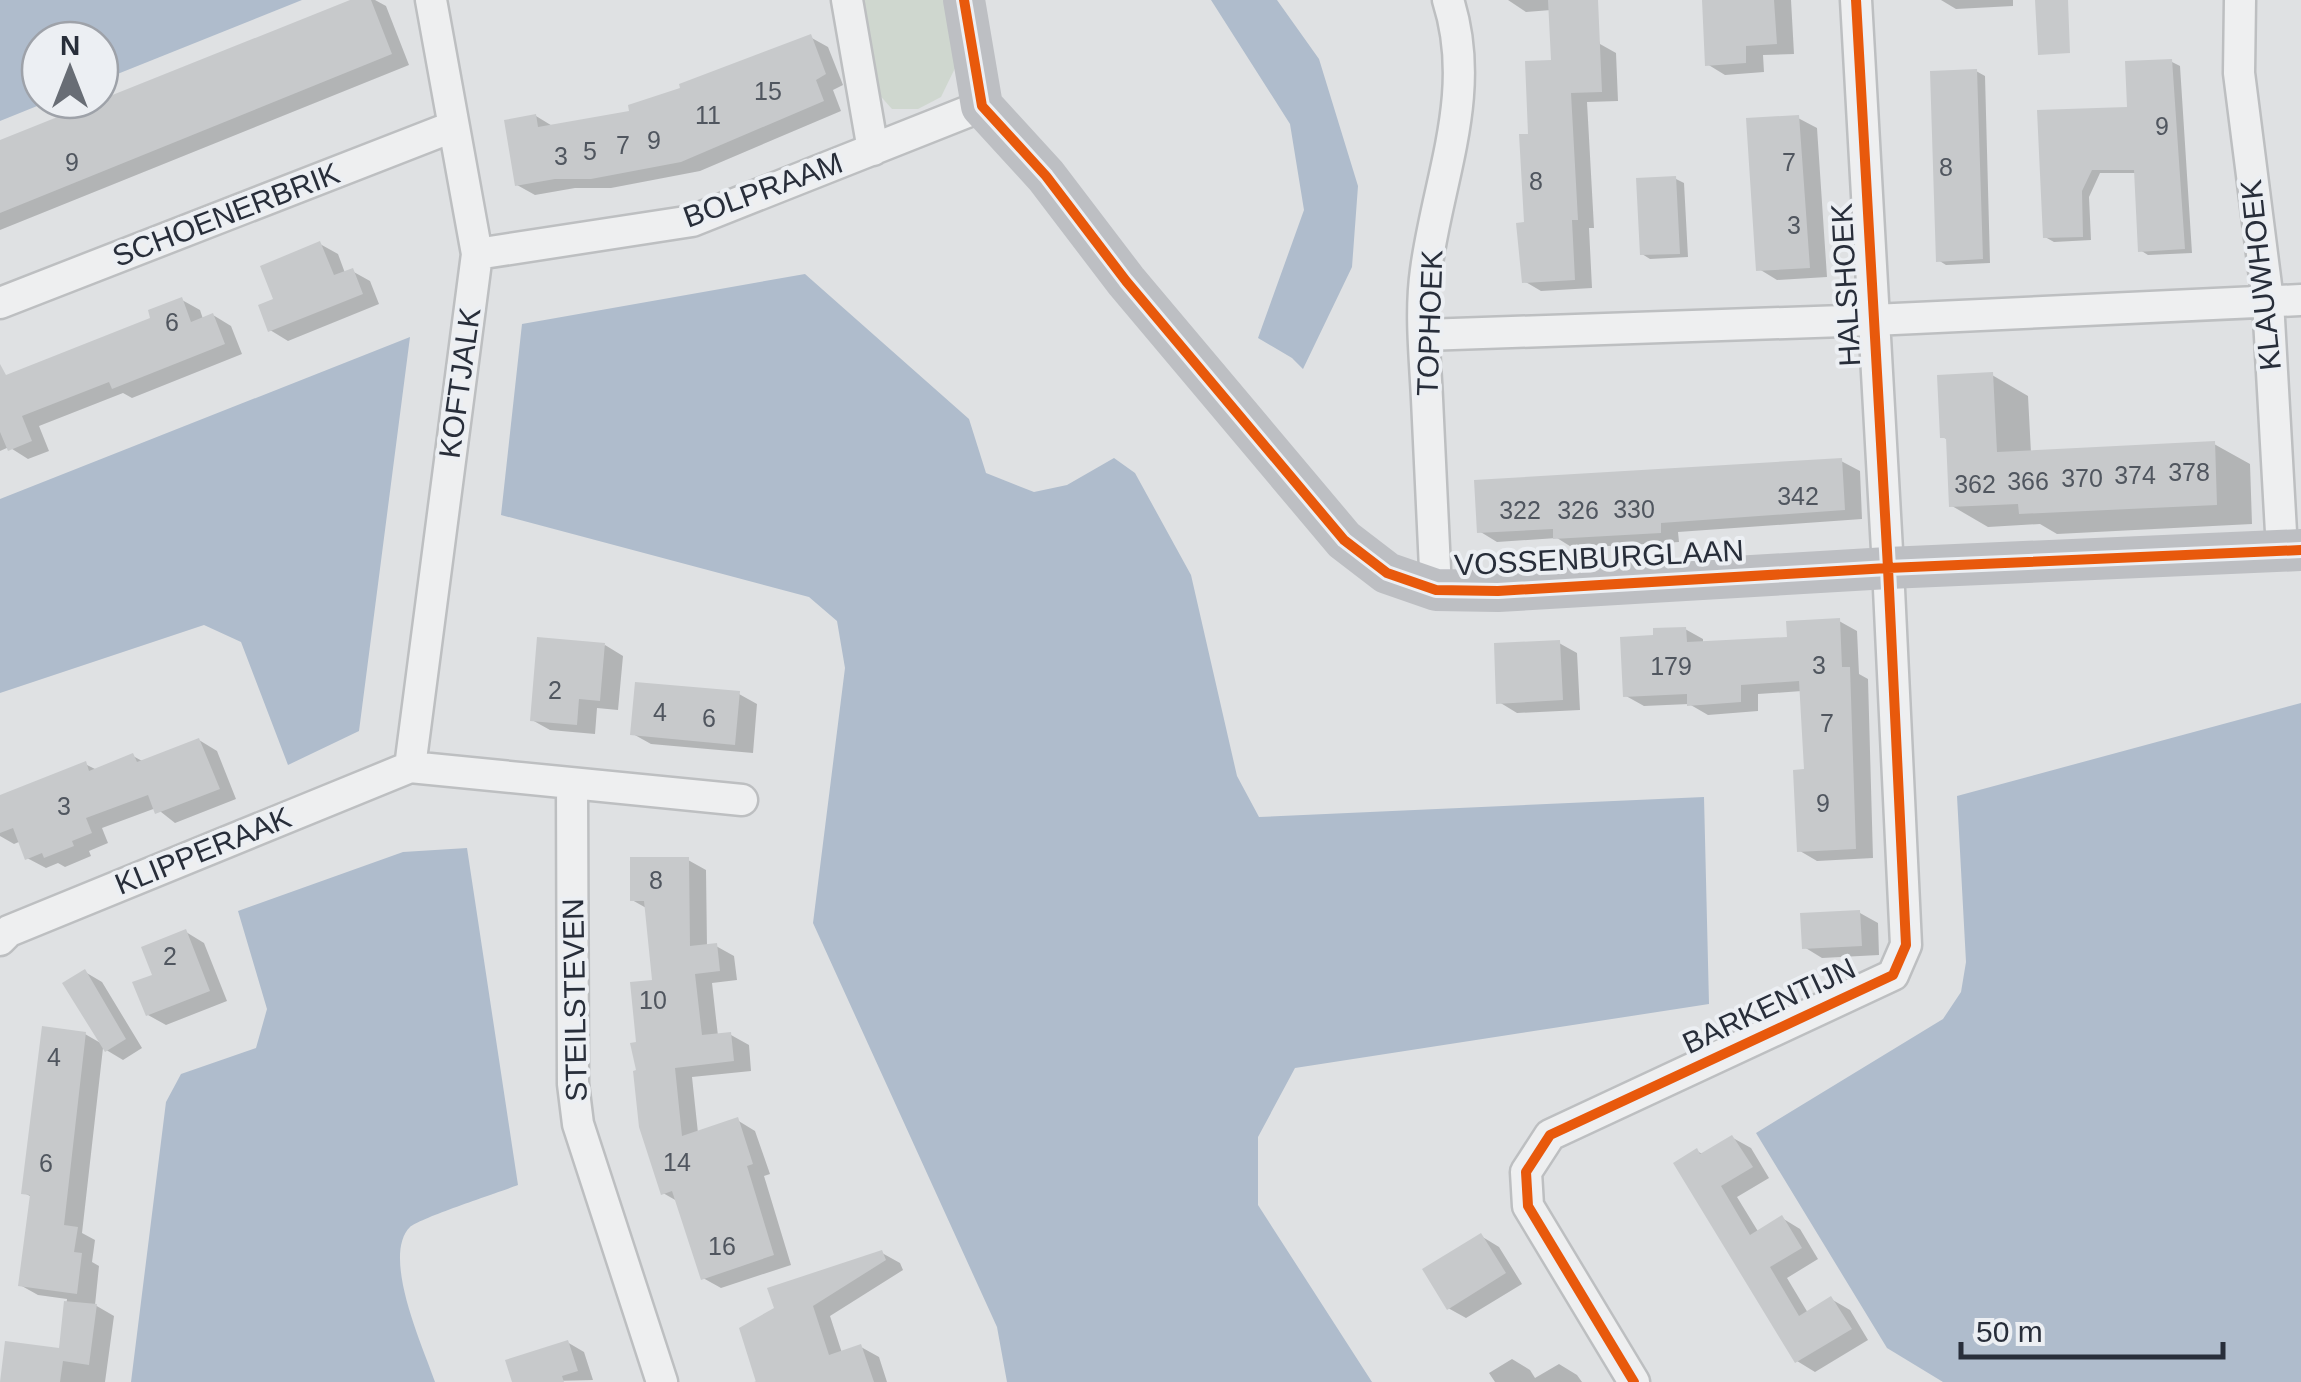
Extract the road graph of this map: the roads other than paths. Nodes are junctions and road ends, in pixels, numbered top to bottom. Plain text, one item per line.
1 (431, 0) edge
2 (847, 0) edge
3 (964, 0) edge
4 (1448, 0) edge
5 (1856, 0) edge
6 (2240, 0) edge
7 (982, 106) junction
8 (452, 126) junction
9 (873, 150) junction
10 (477, 254) junction
11 (2301, 300) edge
12 (2268, 302) junction
13 (0, 303) edge
14 (1873, 320) junction
15 (1424, 335) junction
16 (2291, 550) edge
17 (1888, 568) junction
18 (1436, 590) junction
19 (410, 768) junction
20 (572, 784) junction
21 (742, 800) dead end
22 (0, 940) edge
23 (662, 1382) edge
24 (1634, 1382) edge

1 - 8 street, KOFTJALK
2 - 9 street
3 - 7 street
4 - 15 street, TOPHOEK
5 - 14 street, HALSHOEK
6 - 12 street, KLAUWHOEK
7 - 9 street, BOLPRAAM
7 - 18 street, VOSSENBURGLAAN
8 - 10 street, KOFTJALK
8 - 13 street, SCHOENERBRIK
9 - 10 street, BOLPRAAM
10 - 19 street, KOFTJALK
11 - 12 street
12 - 14 street
12 - 16 street, KLAUWHOEK
14 - 15 street
14 - 17 street, HALSHOEK
15 - 18 street, TOPHOEK
16 - 17 street, VOSSENBURGLAAN
17 - 18 street, VOSSENBURGLAAN
17 - 24 street, BARKENTIJN
19 - 20 street
19 - 22 street, KLIPPERAAK
20 - 21 street
20 - 23 street, STEILSTEVEN

